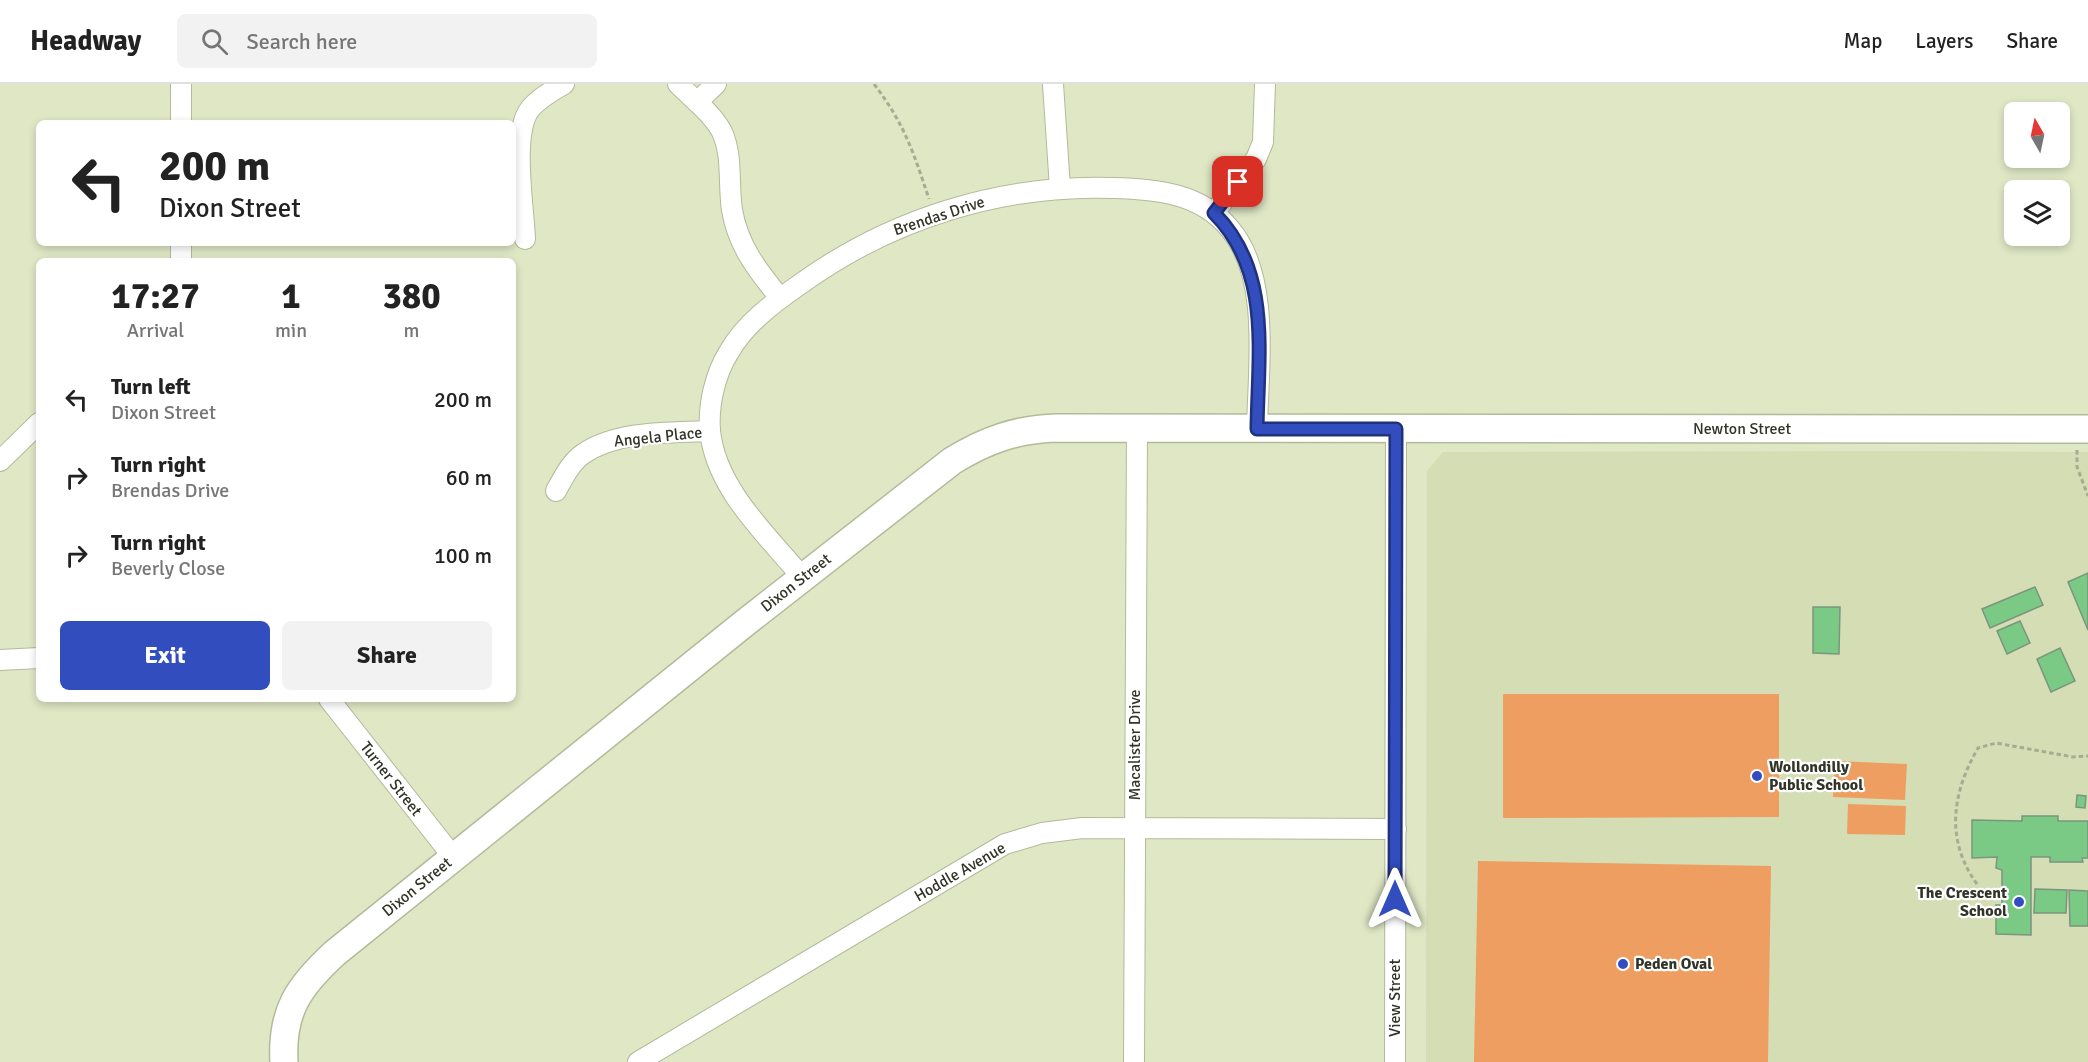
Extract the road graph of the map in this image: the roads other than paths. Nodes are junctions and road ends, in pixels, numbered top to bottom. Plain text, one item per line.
1 (181, 84) edge
2 (564, 84) edge
3 (678, 84) edge
4 (716, 84) edge
5 (1053, 84) edge
6 (1265, 84) edge
7 (697, 102) junction
8 (181, 120) edge
9 (1060, 188) junction
10 (1214, 213) junction
11 (525, 239) dead end
12 (780, 298) junction
13 (36, 426) edge
14 (1137, 428) junction
15 (1257, 429) junction
16 (1396, 429) junction
17 (710, 431) junction
18 (2082, 440) edge
19 (0, 461) edge
20 (556, 491) dead end
21 (802, 577) junction
22 (36, 658) edge
23 (0, 660) edge
24 (331, 702) edge
25 (1135, 827) junction
26 (1396, 829) junction
27 (453, 858) junction
28 (284, 1062) edge
29 (638, 1062) edge
30 (1134, 1062) edge
31 (1395, 1062) edge

1 - 8 street
2 - 11 street
3 - 7 street
4 - 7 street
5 - 9 street
6 - 10 street
7 - 12 street
9 - 10 street, Brendas Drive
9 - 12 street, Brendas Drive
10 - 15 street, Brendas Drive
12 - 17 street, Brendas Drive
13 - 19 street
14 - 15 street, Dixon Street
14 - 21 street, Dixon Street
14 - 25 street, Macalister Drive
15 - 16 street, Dixon Street
16 - 18 street, Newton Street
16 - 26 street, View Street
17 - 20 street, Angela Place
17 - 21 street, Brendas Drive
21 - 27 street, Dixon Street
22 - 23 street
24 - 27 street, Turner Street
25 - 26 street, Hoddle Avenue
25 - 29 street, Hoddle Avenue
25 - 30 street, Macalister Drive
26 - 31 street, View Street
27 - 28 street, Dixon Street

